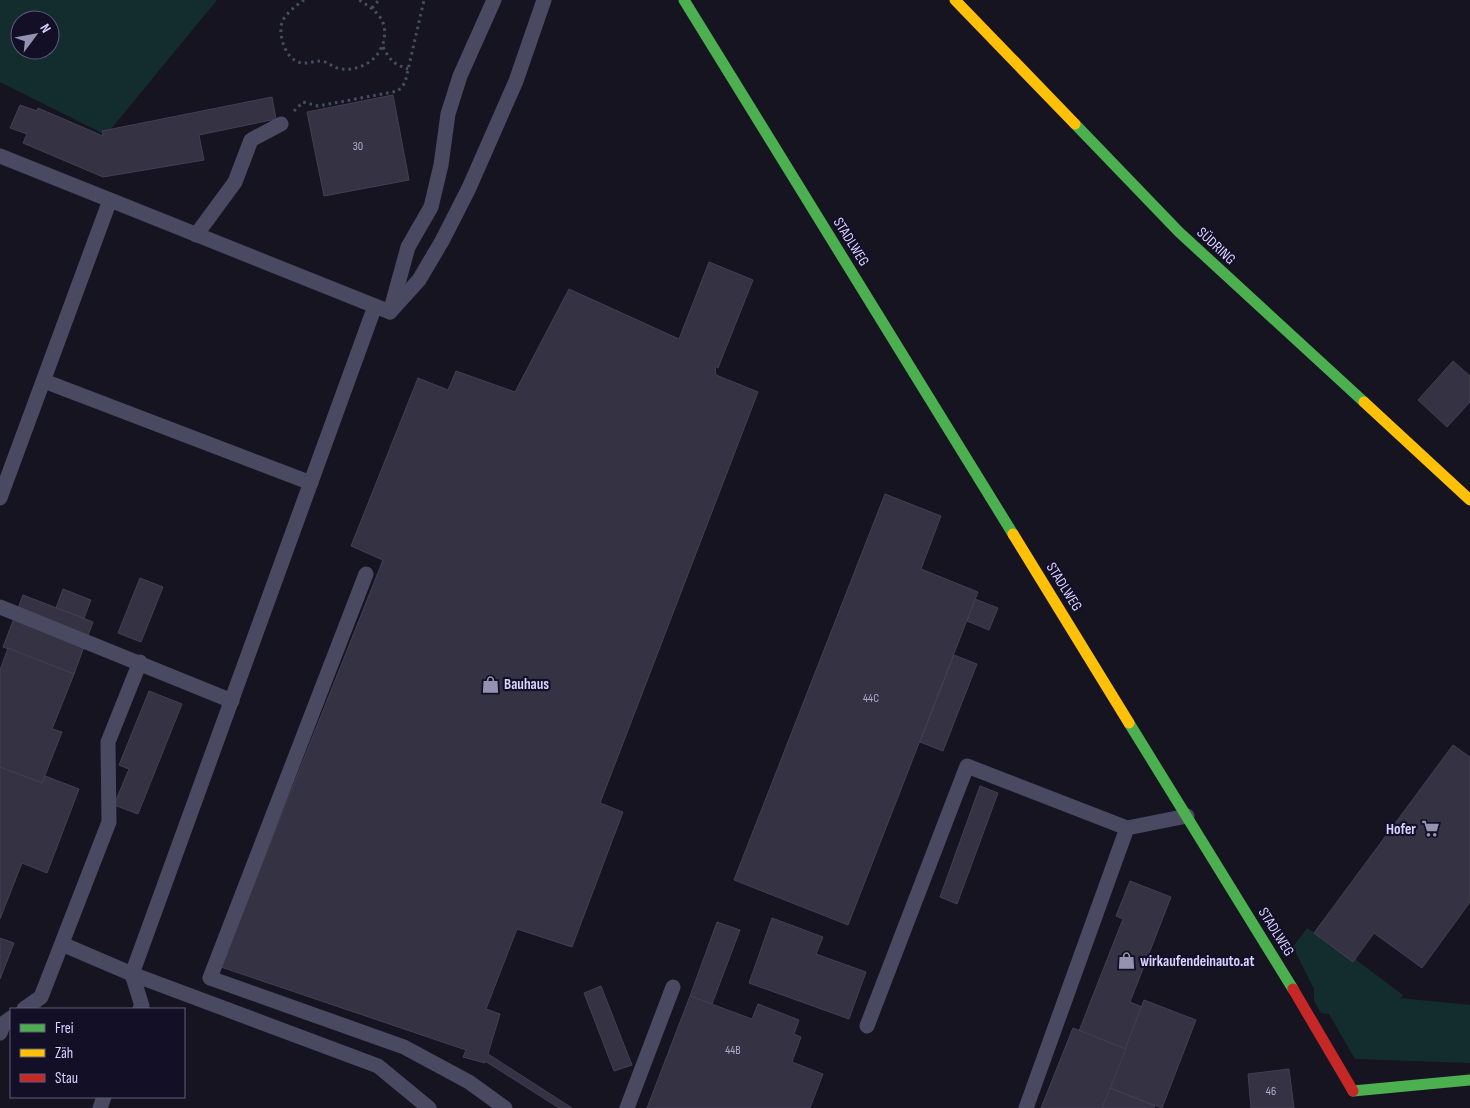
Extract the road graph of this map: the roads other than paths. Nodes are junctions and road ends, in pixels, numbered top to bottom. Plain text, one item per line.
1 (494, 0) edge
2 (544, 0) edge
3 (684, 0) edge
4 (955, 0) edge
5 (281, 124) road end
6 (0, 156) edge
7 (110, 200) junction
8 (196, 235) junction
9 (375, 306) junction
10 (390, 312) junction
11 (44, 381) junction
12 (310, 483) junction
13 (0, 498) edge
14 (1470, 500) edge
15 (366, 574) dead end
16 (0, 607) edge
17 (140, 662) junction
18 (232, 701) junction
19 (1187, 816) junction
20 (1127, 828) junction
21 (62, 944) junction
22 (132, 974) junction
23 (673, 987) dead end
24 (26, 1008) edge
25 (141, 1008) edge
26 (10, 1019) edge
27 (867, 1026) dead end
28 (0, 1033) edge
29 (1470, 1080) edge
30 (429, 1108) edge
31 (505, 1108) edge
32 (627, 1108) edge
33 (1026, 1108) edge

1 - 10 lane
2 - 10 lane
3 - 19 street, STADLWEG
4 - 14 street, SÜDRING
5 - 8 lane
6 - 7 lane
7 - 8 lane
7 - 11 lane
8 - 9 lane
9 - 10 lane
9 - 12 lane
11 - 12 lane
11 - 13 lane
12 - 18 lane
15 - 31 lane
16 - 17 lane
17 - 18 lane
17 - 21 lane
18 - 22 lane
19 - 20 lane
19 - 29 street, STADLWEG
20 - 27 lane
20 - 33 lane
21 - 22 lane
21 - 24 lane
22 - 25 lane
22 - 30 lane
23 - 32 lane
26 - 28 lane

